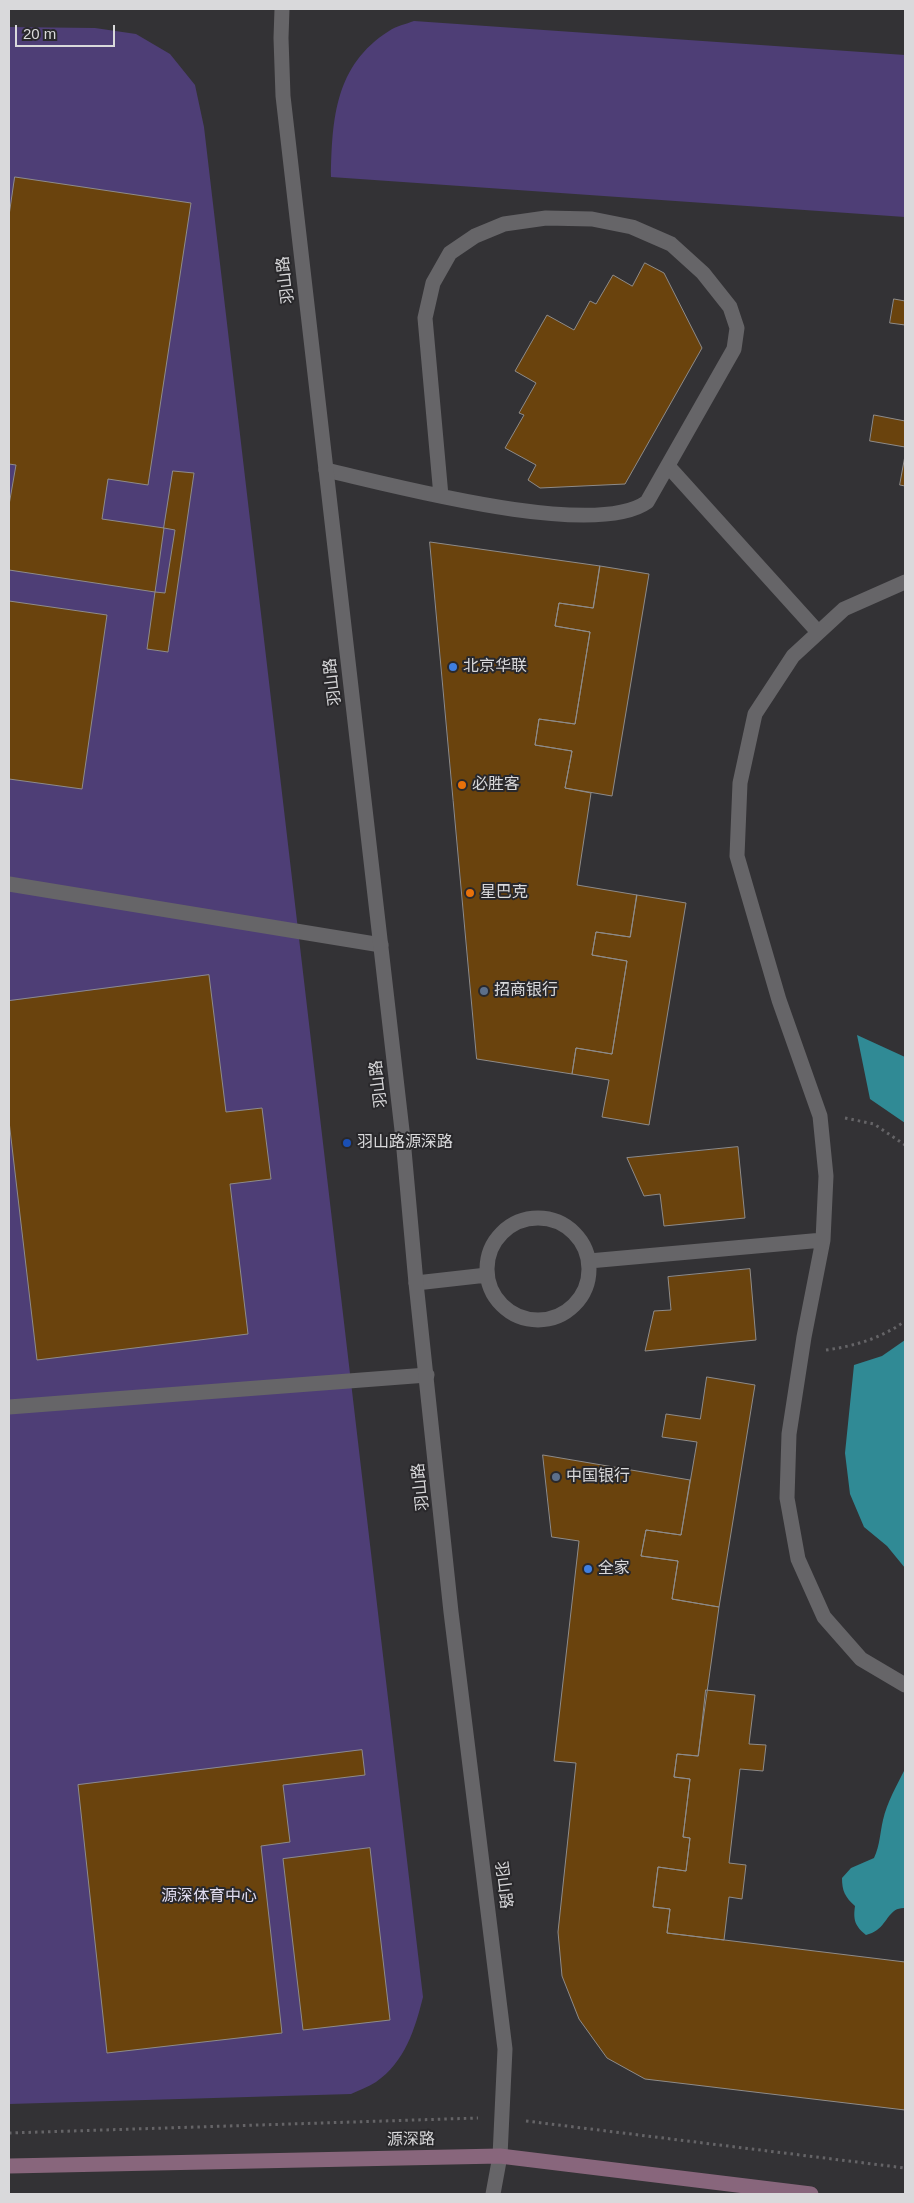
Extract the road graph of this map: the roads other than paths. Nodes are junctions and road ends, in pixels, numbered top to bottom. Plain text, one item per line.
1 (282, 9) edge
2 (668, 466) junction
3 (326, 470) junction
4 (441, 496) junction
5 (905, 582) edge
6 (818, 632) junction
7 (9, 884) edge
8 (381, 945) junction
9 (823, 1240) junction
10 (589, 1261) junction
11 (487, 1275) junction
12 (416, 1283) junction
13 (427, 1375) junction
14 (9, 1407) edge
15 (905, 1685) edge
16 (500, 2156) junction
17 (9, 2166) edge
18 (493, 2194) edge
19 (812, 2194) edge

1 - 3 street, 羽山路
2 - 4 street
2 - 4 street
2 - 6 street
3 - 4 street
3 - 8 street, 羽山路
5 - 6 street
6 - 9 street
7 - 8 street
8 - 12 street, 羽山路
9 - 10 street
9 - 15 street
10 - 11 street
10 - 11 street
11 - 12 street
12 - 13 street, 羽山路
13 - 14 street
13 - 16 street, 羽山路
16 - 17 main road, 源深路
16 - 18 street, 羽山路
16 - 19 main road, 源深路

